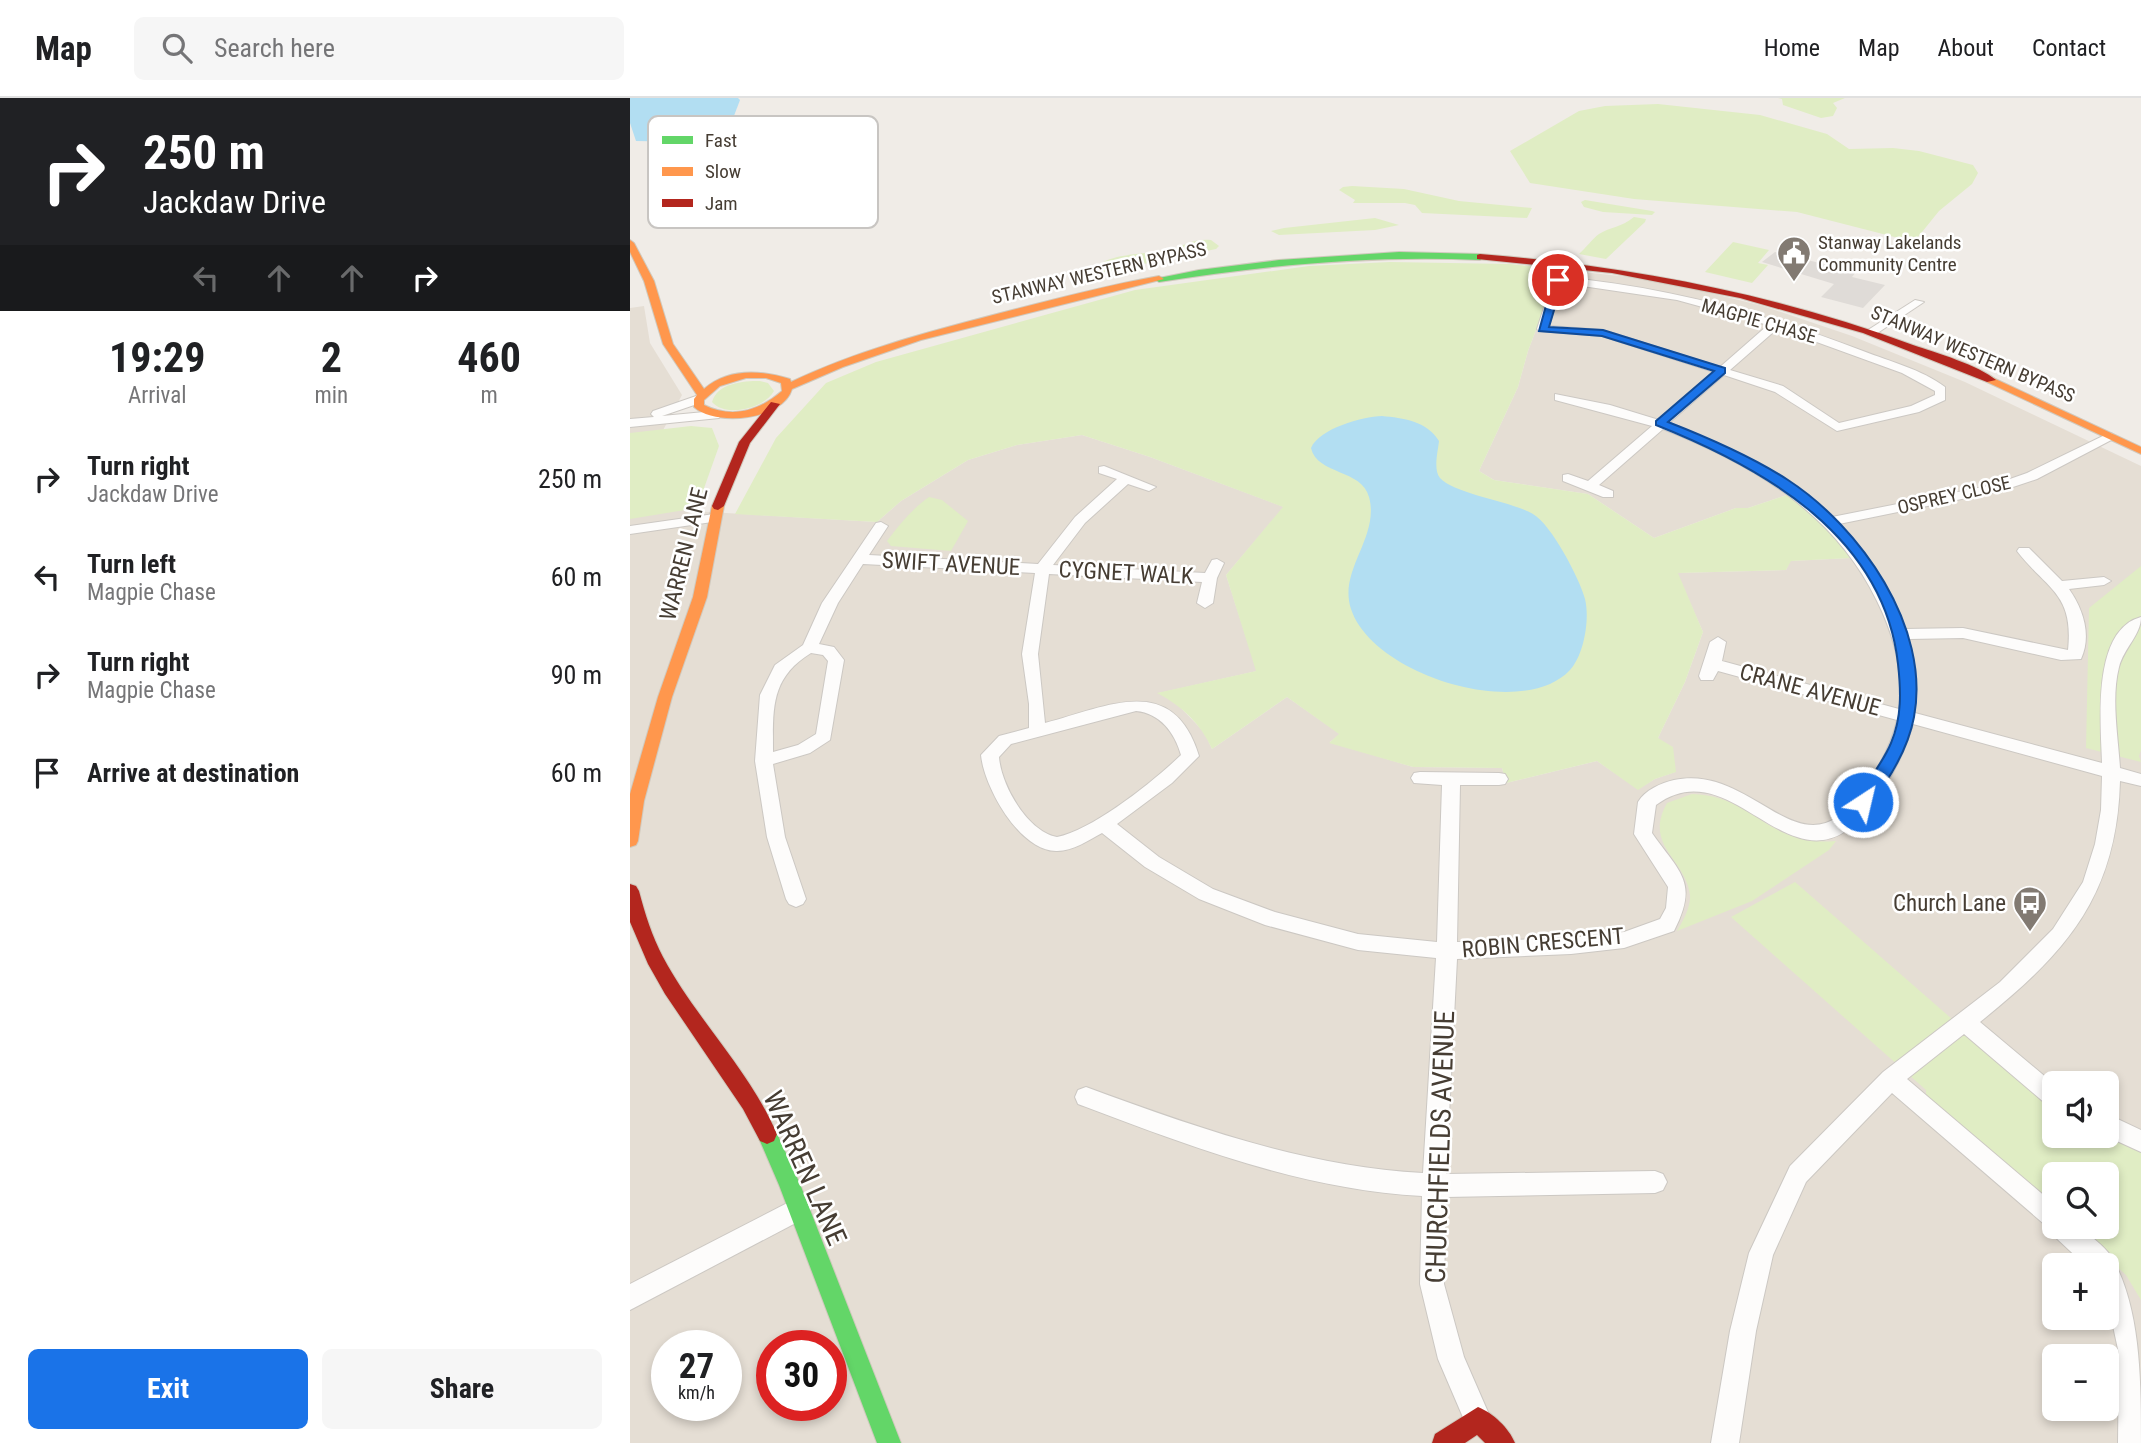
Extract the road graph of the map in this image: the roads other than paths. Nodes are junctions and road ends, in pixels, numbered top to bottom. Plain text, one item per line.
1 (630, 243) edge
2 (1919, 302) dead end
3 (1776, 324) junction
4 (1872, 332) junction
5 (876, 350) junction
6 (675, 354) junction
7 (1721, 370) junction
8 (754, 374) junction
9 (736, 377) junction
10 (789, 387) junction
11 (700, 396) junction
12 (1559, 397) dead end
13 (775, 404) junction
14 (717, 415) junction
15 (630, 423) edge
16 (1660, 423) junction
17 (2111, 437) junction
18 (746, 442) junction
19 (2141, 451) edge
20 (1104, 470) dead end
21 (1126, 478) junction
22 (1568, 478) dead end
23 (1149, 486) dead end
24 (1590, 486) junction
25 (1608, 494) dead end
26 (713, 518) junction
27 (1829, 522) junction
28 (881, 526) dead end
29 (630, 530) edge
30 (2024, 551) dead end
31 (858, 559) junction
32 (1217, 563) dead end
33 (1043, 568) junction
34 (1210, 578) junction
35 (2104, 581) dead end
36 (2057, 586) junction
37 (1205, 603) dead end
38 (2141, 622) edge
39 (1900, 634) junction
40 (1718, 642) dead end
41 (810, 649) junction
42 (1906, 717) junction
43 (1037, 730) junction
44 (764, 761) junction
45 (2111, 772) junction
46 (1420, 778) dead end
47 (1451, 779) junction
48 (1500, 779) dead end
49 (2141, 780) edge
50 (1103, 823) junction
51 (630, 841) edge
52 (630, 891) edge
53 (796, 900) dead end
54 (1447, 951) junction
55 (1965, 1022) junction
56 (1891, 1079) junction
57 (2042, 1087) edge
58 (1086, 1097) dead end
59 (2119, 1130) edge
60 (2141, 1140) edge
61 (1655, 1182) dead end
62 (1434, 1185) junction
63 (799, 1209) junction
64 (2042, 1209) edge
65 (2076, 1239) edge
66 (2090, 1253) edge
67 (2119, 1287) edge
68 (630, 1297) edge
69 (1478, 1419) junction
70 (889, 1443) edge
71 (1444, 1443) edge
72 (1503, 1443) edge
73 (1725, 1443) edge
74 (2132, 1443) edge

1 - 6 street
2 - 4 street
3 - 7 street
3 - 7 street, MAGPIE CHASE
3 - 7 street, MAGPIE CHASE
4 - 5 street, STANWAY WESTERN BYPASS
4 - 17 street, STANWAY WESTERN BYPASS
5 - 8 street, STANWAY WESTERN BYPASS
5 - 10 street, STANWAY WESTERN BYPASS
6 - 9 street
6 - 11 street
7 - 16 street
8 - 9 street
8 - 10 street
9 - 11 street
10 - 13 street, WARREN LANE
11 - 14 street
11 - 15 street
12 - 16 street, ROBIN CRESCENT
13 - 14 street
13 - 18 street, WARREN LANE
14 - 15 street
14 - 18 street
16 - 24 street
16 - 27 street, ROBIN CRESCENT
17 - 19 street, STANWAY WESTERN BYPASS
17 - 27 street, OSPREY CLOSE
18 - 26 street, WARREN LANE
20 - 21 street
21 - 23 street
21 - 33 street
22 - 24 street
24 - 25 street
26 - 29 street
26 - 51 street, WARREN LANE
27 - 39 street, ROBIN CRESCENT
28 - 31 street
30 - 36 street
31 - 33 street, SWIFT AVENUE
31 - 41 street
32 - 34 street, CYGNET WALK
33 - 34 street, CYGNET WALK
33 - 43 street
34 - 37 street, CYGNET WALK
35 - 36 street
36 - 39 street
38 - 45 street
39 - 42 street, ROBIN CRESCENT
40 - 42 street, CRANE AVENUE
41 - 44 street
41 - 44 street
42 - 45 street, CRANE AVENUE
42 - 54 street, ROBIN CRESCENT
43 - 50 street
43 - 50 street
44 - 53 street
45 - 49 street, CRANE AVENUE
45 - 55 street
46 - 47 street
47 - 48 street
47 - 54 street, CHURCHFIELDS AVENUE
50 - 54 street
52 - 63 street, WARREN LANE
54 - 62 street, CHURCHFIELDS AVENUE
55 - 56 street
55 - 57 street
56 - 64 street
56 - 73 street
58 - 62 street
59 - 60 street
61 - 62 street
62 - 69 street, CHURCHFIELDS AVENUE
63 - 68 street
63 - 70 street, WARREN LANE
65 - 66 street
67 - 74 street
69 - 71 street
69 - 72 street

